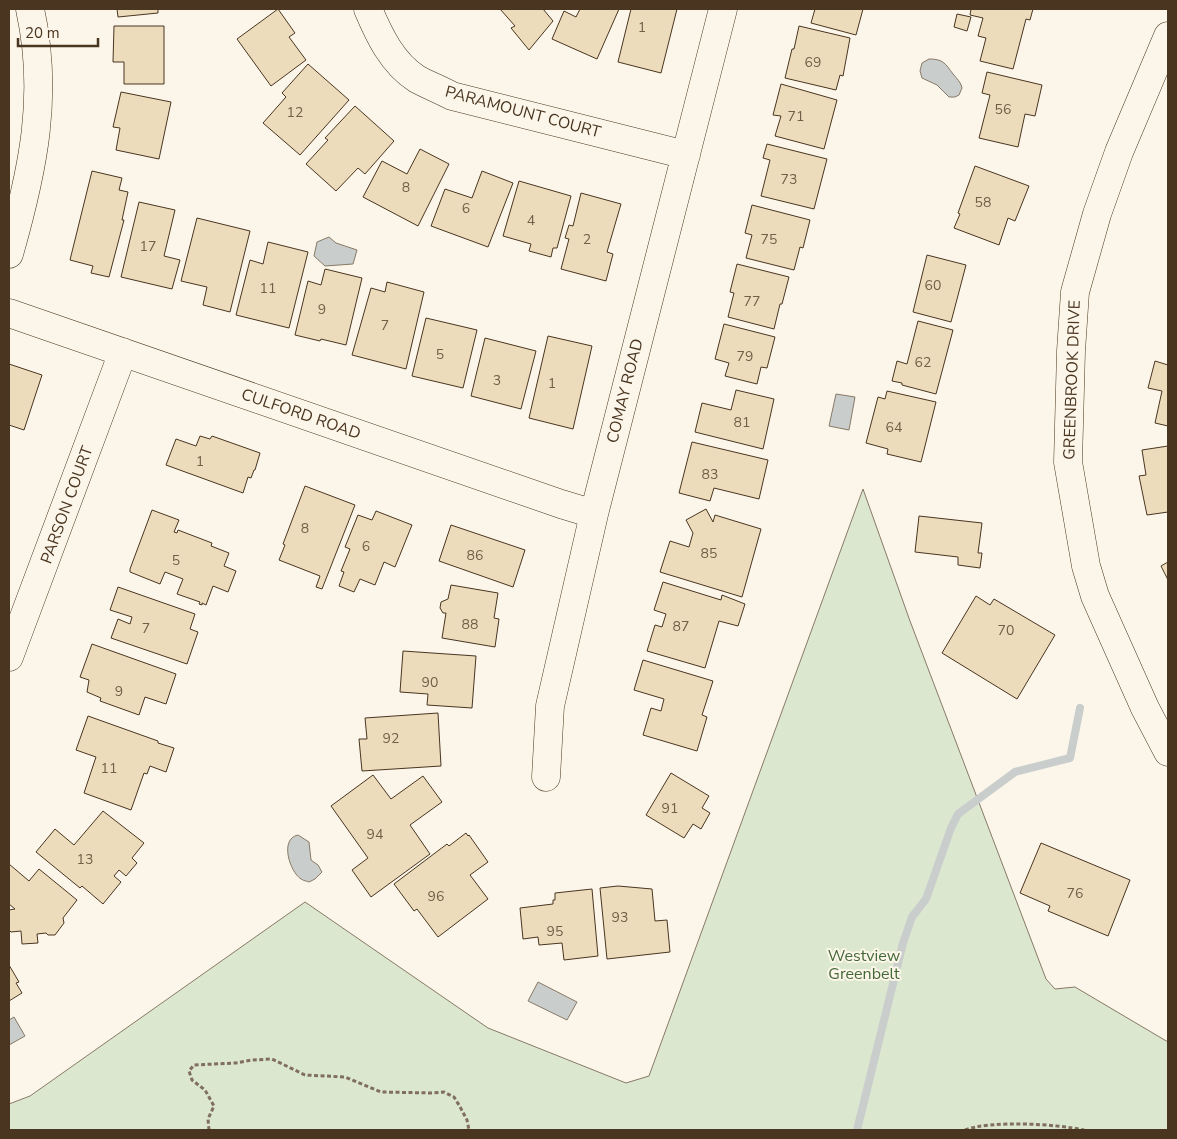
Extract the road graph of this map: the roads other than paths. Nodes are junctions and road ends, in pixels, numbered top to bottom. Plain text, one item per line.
1 (30, 9) edge
2 (368, 9) edge
3 (722, 9) edge
4 (1168, 36) edge
5 (686, 155) junction
6 (9, 254) edge
7 (9, 313) edge
8 (123, 352) junction
9 (594, 514) junction
10 (9, 657) edge
11 (1168, 752) edge
12 (546, 777) dead end

1 - 6 street
2 - 5 street, PARAMOUNT COURT
3 - 5 street, COMAY ROAD
4 - 11 street, GREENBROOK DRIVE
5 - 9 street, COMAY ROAD
7 - 8 street, CULFORD ROAD
8 - 9 street, CULFORD ROAD
8 - 10 street, PARSON COURT
9 - 12 street, COMAY ROAD

